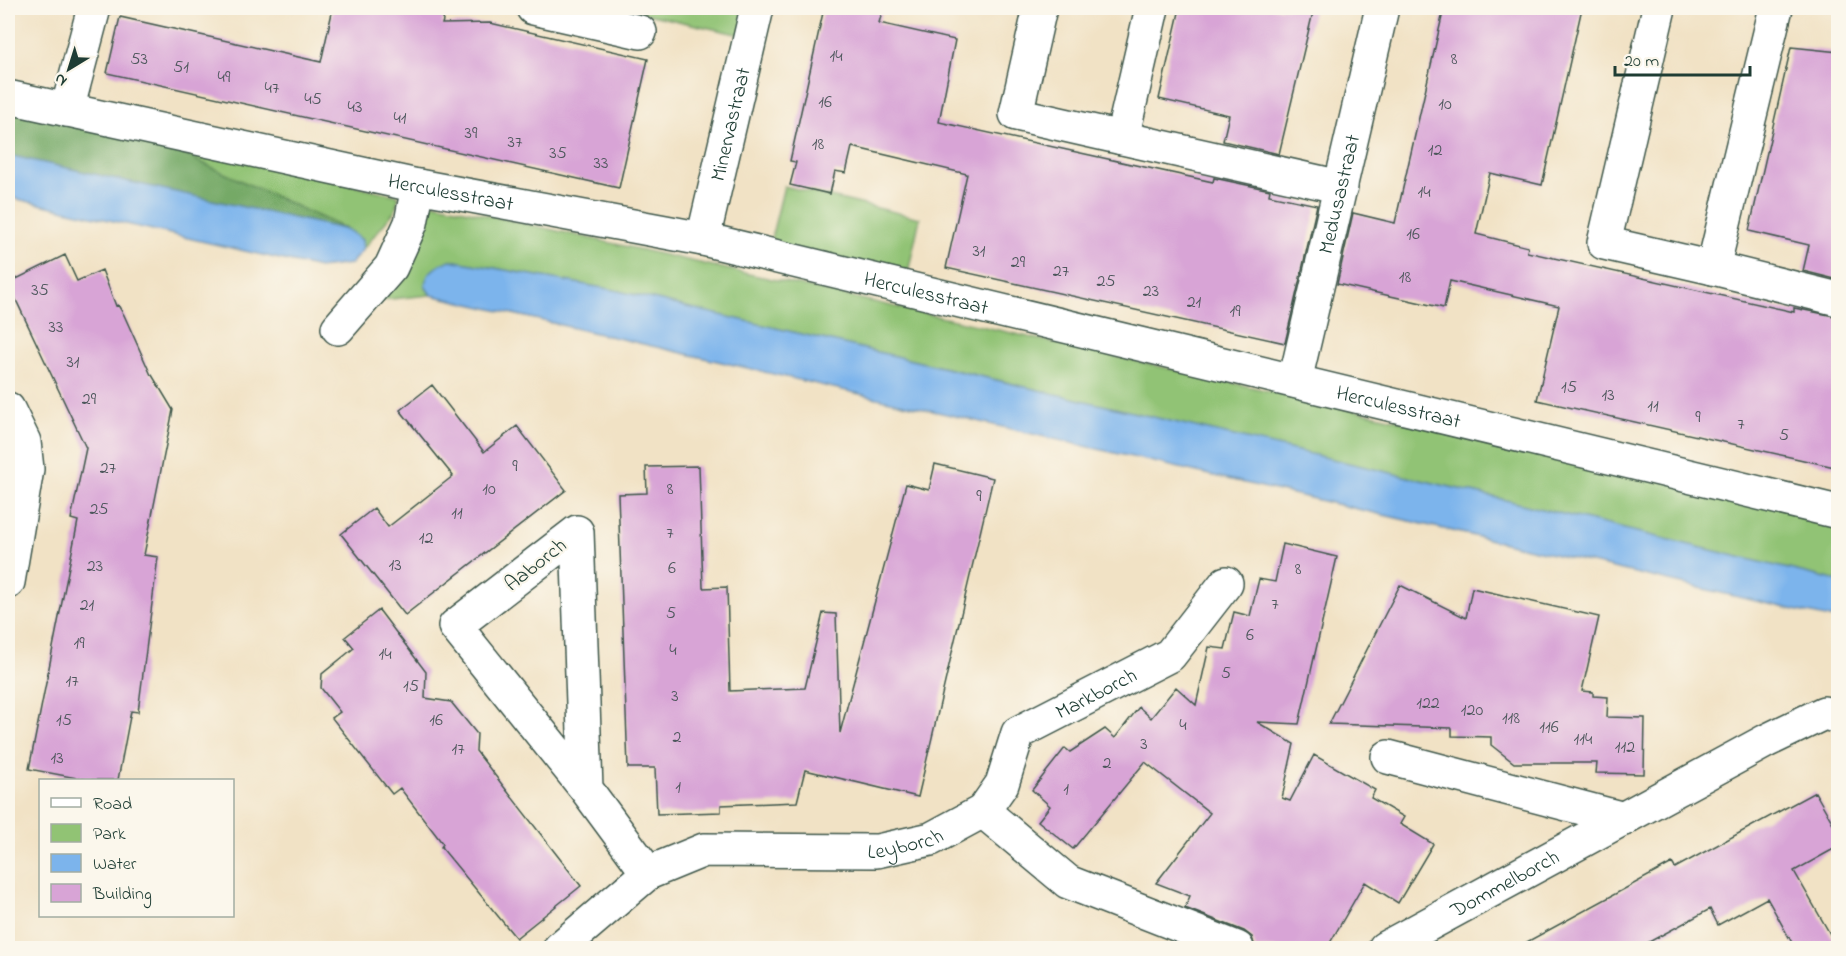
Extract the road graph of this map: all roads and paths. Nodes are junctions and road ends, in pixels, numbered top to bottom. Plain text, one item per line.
1 (94, 8) edge
2 (533, 8) edge
3 (757, 8) edge
4 (1040, 8) edge
5 (1152, 8) edge
6 (1382, 8) edge
7 (1659, 8) edge
8 (1776, 8) edge
9 (640, 33) dead end
10 (8, 97) edge
11 (67, 110) junction
12 (1122, 138) junction
13 (418, 186) junction
14 (1341, 187) junction
15 (703, 239) junction
16 (1713, 268) junction
17 (1839, 300) edge
18 (338, 328) dead end
19 (1295, 381) junction
20 (8, 409) edge
21 (1839, 512) edge
22 (8, 582) edge
23 (1226, 583) dead end
24 (1839, 717) edge
25 (1388, 757) dead end
26 (586, 789) junction
27 (982, 811) junction
28 (1624, 819) junction
29 (648, 873) junction
30 (560, 948) edge
31 (1237, 948) edge
32 (1385, 948) edge

1 - 11 street
2 - 9 street
3 - 15 street, Minervastraat
4 - 12 street
5 - 12 street
6 - 14 street, Medusastraat
7 - 16 street
8 - 16 street
10 - 11 street, Herculesstraat
11 - 13 street, Herculesstraat
12 - 14 street
13 - 15 street, Herculesstraat
13 - 18 street
14 - 19 street, Medusastraat
15 - 19 street, Herculesstraat
16 - 17 street
19 - 21 street, Herculesstraat
20 - 22 street
23 - 27 street, Markborch
24 - 28 street, Dommelborch
25 - 28 street
26 - 26 street, Aaborch
26 - 29 street, Aaborch
27 - 29 street, Leyborch
27 - 31 street
28 - 32 street, Dommelborch
29 - 30 street, Leyborch

